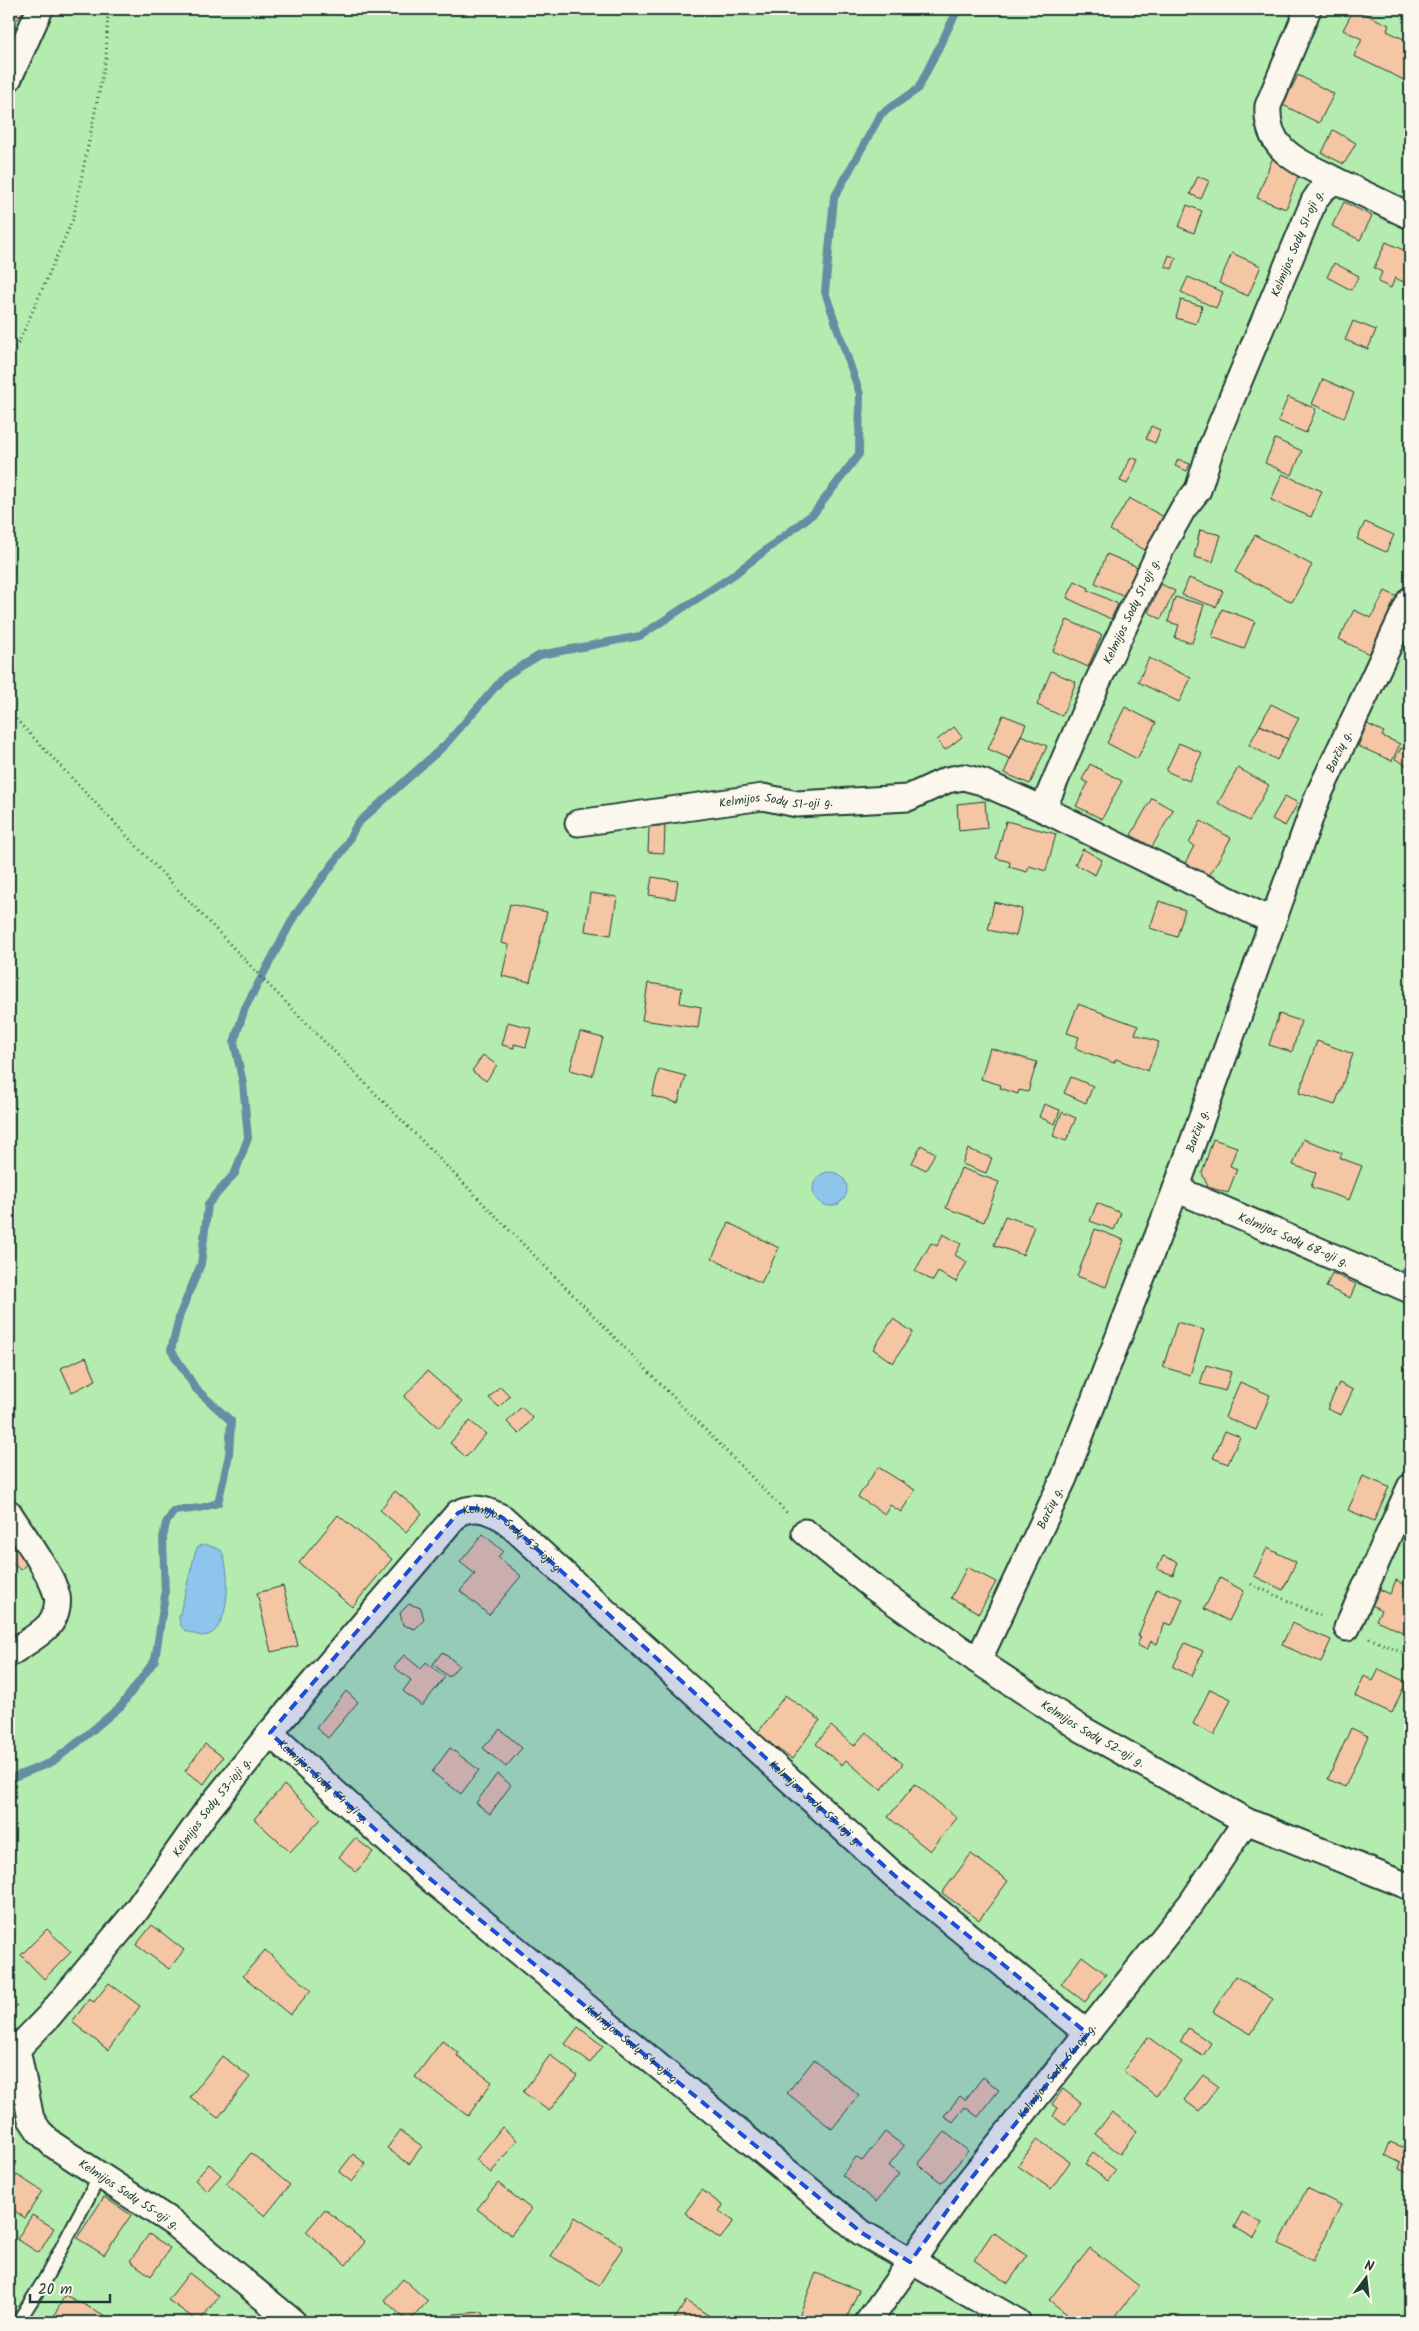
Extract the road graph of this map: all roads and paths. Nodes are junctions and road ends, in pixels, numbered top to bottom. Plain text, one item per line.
1 (40, 9) edge
2 (108, 9) edge
3 (1308, 9) edge
4 (9, 78) edge
5 (1335, 180) junction
6 (1410, 216) edge
7 (9, 356) edge
8 (1410, 600) edge
9 (9, 712) edge
10 (1043, 809) junction
11 (578, 823) dead end
12 (1272, 921) junction
13 (1176, 1189) junction
14 (1410, 1290) edge
15 (1410, 1487) edge
16 (9, 1513) edge
17 (805, 1532) joint
18 (1347, 1628) dead end
19 (9, 1654) edge
20 (978, 1661) junction
21 (270, 1733) junction
22 (1246, 1821) junction
23 (1410, 1886) edge
24 (1088, 2034) junction
25 (13, 2047) edge
26 (100, 2177) junction
27 (910, 2262) junction
28 (18, 2322) edge
29 (293, 2322) edge
30 (868, 2322) edge
31 (1018, 2322) edge

1 - 4 street
2 - 7 path
3 - 5 street, Kelmijos Sodų 51-oji g.
5 - 6 street
5 - 10 street, Kelmijos Sodų 51-oji g.
8 - 12 street, Barčių g.
9 - 17 path
10 - 11 street, Kelmijos Sodų 51-oji g.
10 - 12 street
12 - 13 street, Barčių g.
13 - 14 street, Kelmijos Sodų 68-oji g.
13 - 20 street, Barčių g.
15 - 18 street
16 - 19 street
17 - 20 street, Kelmijos Sodų 52-oji g.
20 - 22 street, Kelmijos Sodų 52-oji g.
21 - 24 street, Kelmijos Sodų 53-ioji g.
21 - 25 street, Kelmijos Sodų 53-ioji g.
21 - 27 street, Kelmijos Sodų 54-oji g.
22 - 23 street, Kelmijos Sodų 52-oji g.
22 - 24 street, Kelmijos Sodų 64-oji g.
24 - 27 street, Kelmijos Sodų 64-oji g.
25 - 26 street, Kelmijos Sodų 55-oji g.
26 - 28 lane
26 - 29 street, Kelmijos Sodų 55-oji g.
27 - 30 street, Kelmijos Sodų 64-oji g.
27 - 31 street, Kelmijos Sodų 54-oji g.

